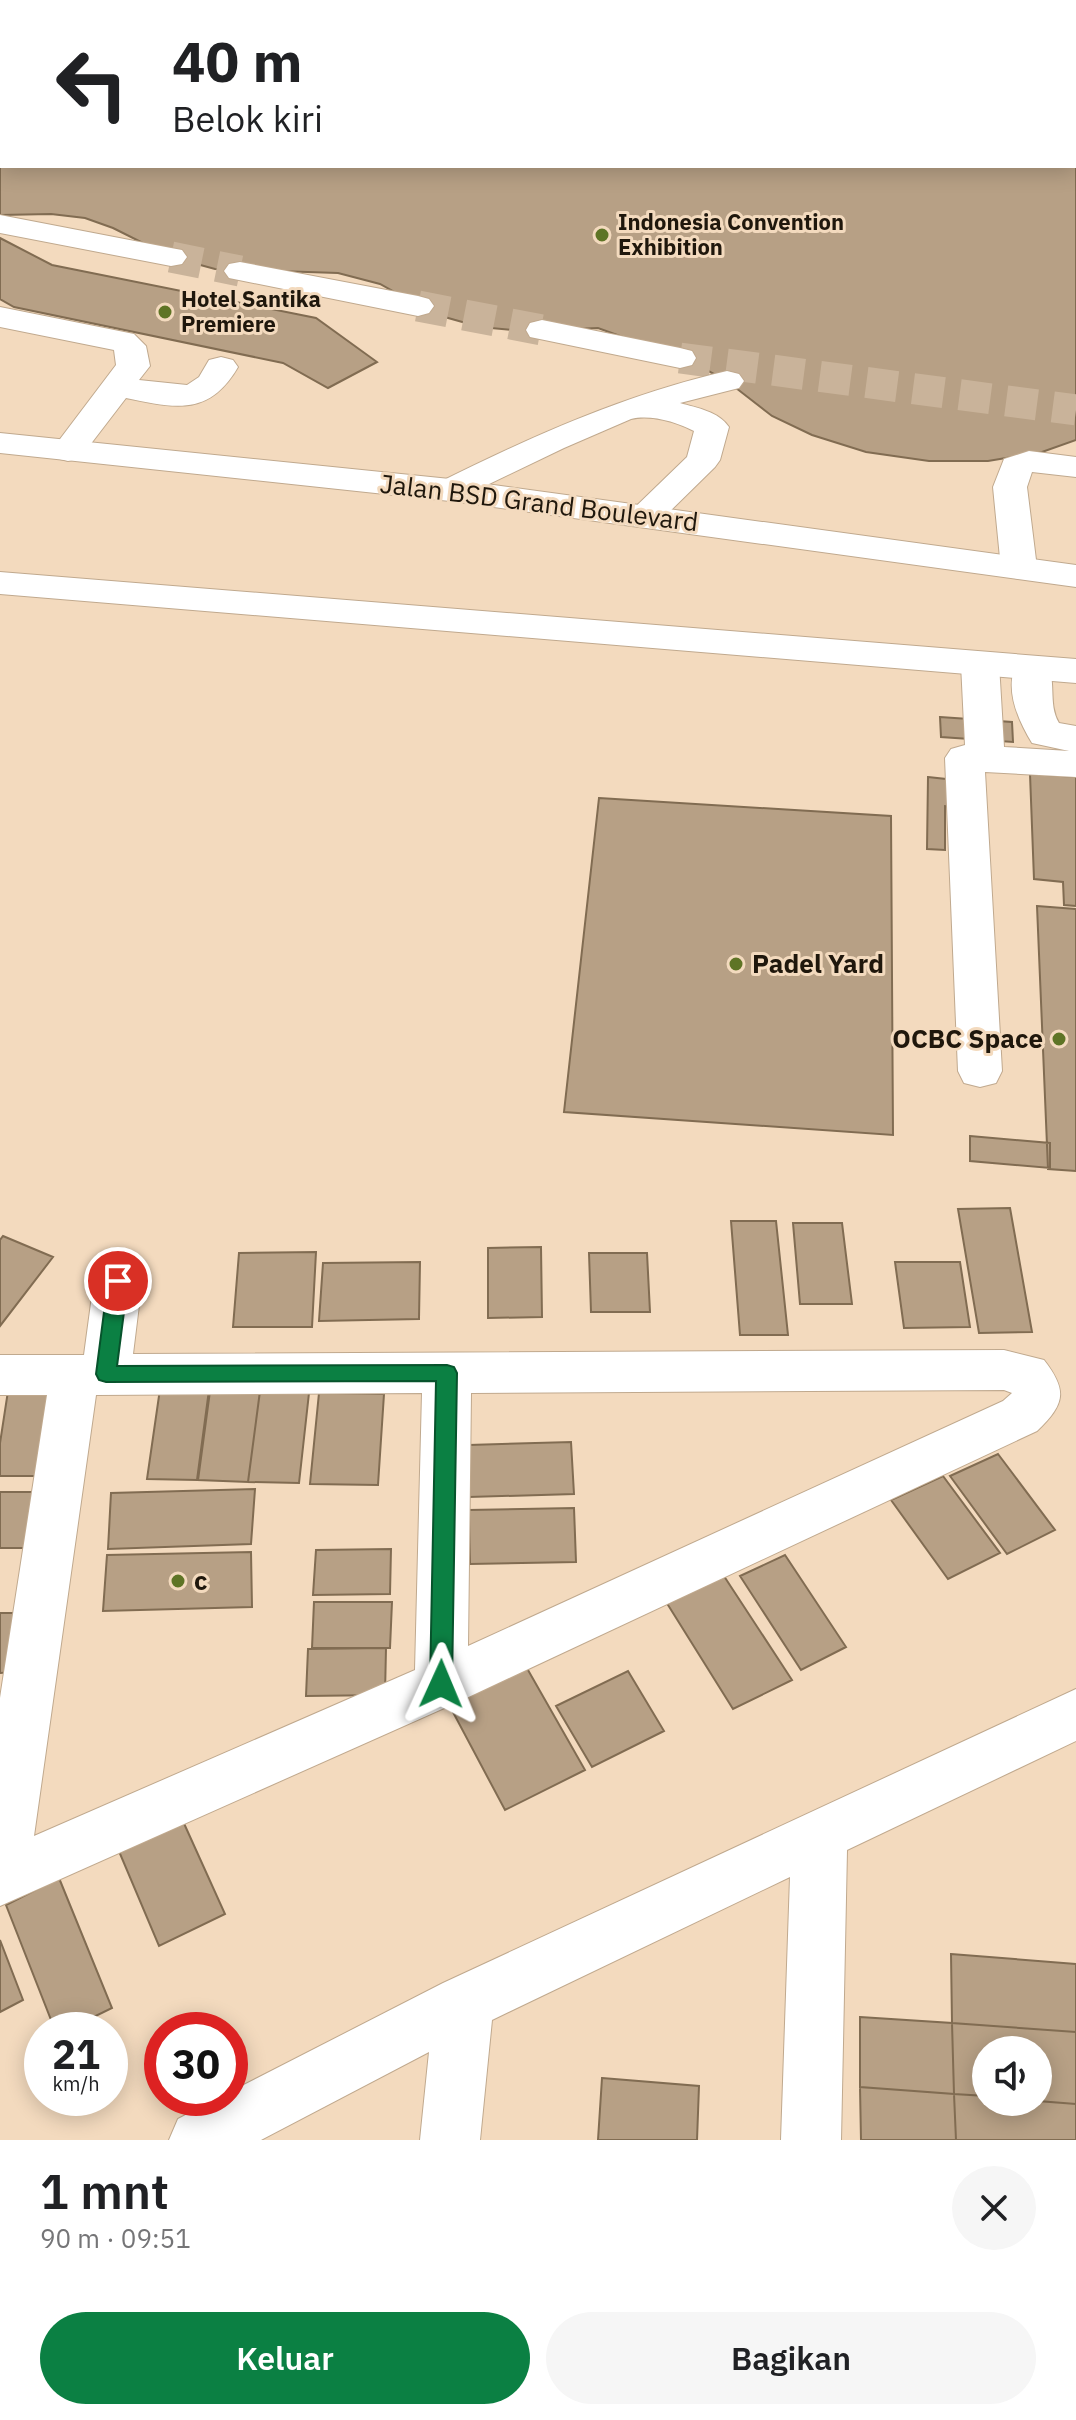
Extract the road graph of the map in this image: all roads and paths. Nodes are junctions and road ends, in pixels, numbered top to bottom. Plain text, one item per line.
1 (0, 224) edge
2 (171, 257) tunnel mouth
3 (240, 271) tunnel mouth
4 (418, 306) tunnel mouth
5 (0, 317) edge
6 (542, 330) tunnel mouth
7 (680, 358) tunnel mouth
8 (221, 367) dead end
9 (727, 381) dead end
10 (118, 386) junction
11 (631, 407) junction
12 (0, 443) edge
13 (68, 451) junction
14 (1076, 467) edge
15 (450, 490) junction
16 (645, 515) junction
17 (1019, 568) junction
18 (1076, 576) edge
19 (0, 583) edge
20 (980, 664) junction
21 (1032, 668) junction
22 (1076, 671) edge
23 (1076, 739) edge
24 (985, 759) junction
25 (1076, 764) edge
26 (980, 1071) dead end
27 (118, 1281) dead end
28 (447, 1373) junction
29 (91, 1374) junction
30 (0, 1375) edge
31 (441, 1684) junction
32 (1076, 1714) edge
33 (819, 1836) junction
34 (0, 1879) edge
35 (464, 2003) junction
36 (199, 2140) edge
37 (450, 2140) edge
38 (811, 2140) edge

1 - 2 street
3 - 4 street
5 - 10 street
6 - 7 street
8 - 10 street
9 - 11 street
10 - 13 street
11 - 15 street
11 - 16 street
12 - 13 street, Jalan BSD Grand Boulevard
13 - 15 street, Jalan BSD Grand Boulevard
14 - 17 street
15 - 16 street, Jalan BSD Grand Boulevard
16 - 17 street, Jalan BSD Grand Boulevard
17 - 18 street, Jalan BSD Grand Boulevard
19 - 20 street
20 - 21 street
20 - 24 street
21 - 22 street
21 - 23 street
24 - 25 street
24 - 26 street
27 - 29 street
28 - 29 street
28 - 31 street
28 - 31 street
29 - 30 street
29 - 34 street
31 - 34 street
32 - 33 street
33 - 35 street
33 - 38 street
35 - 36 street
35 - 37 street

